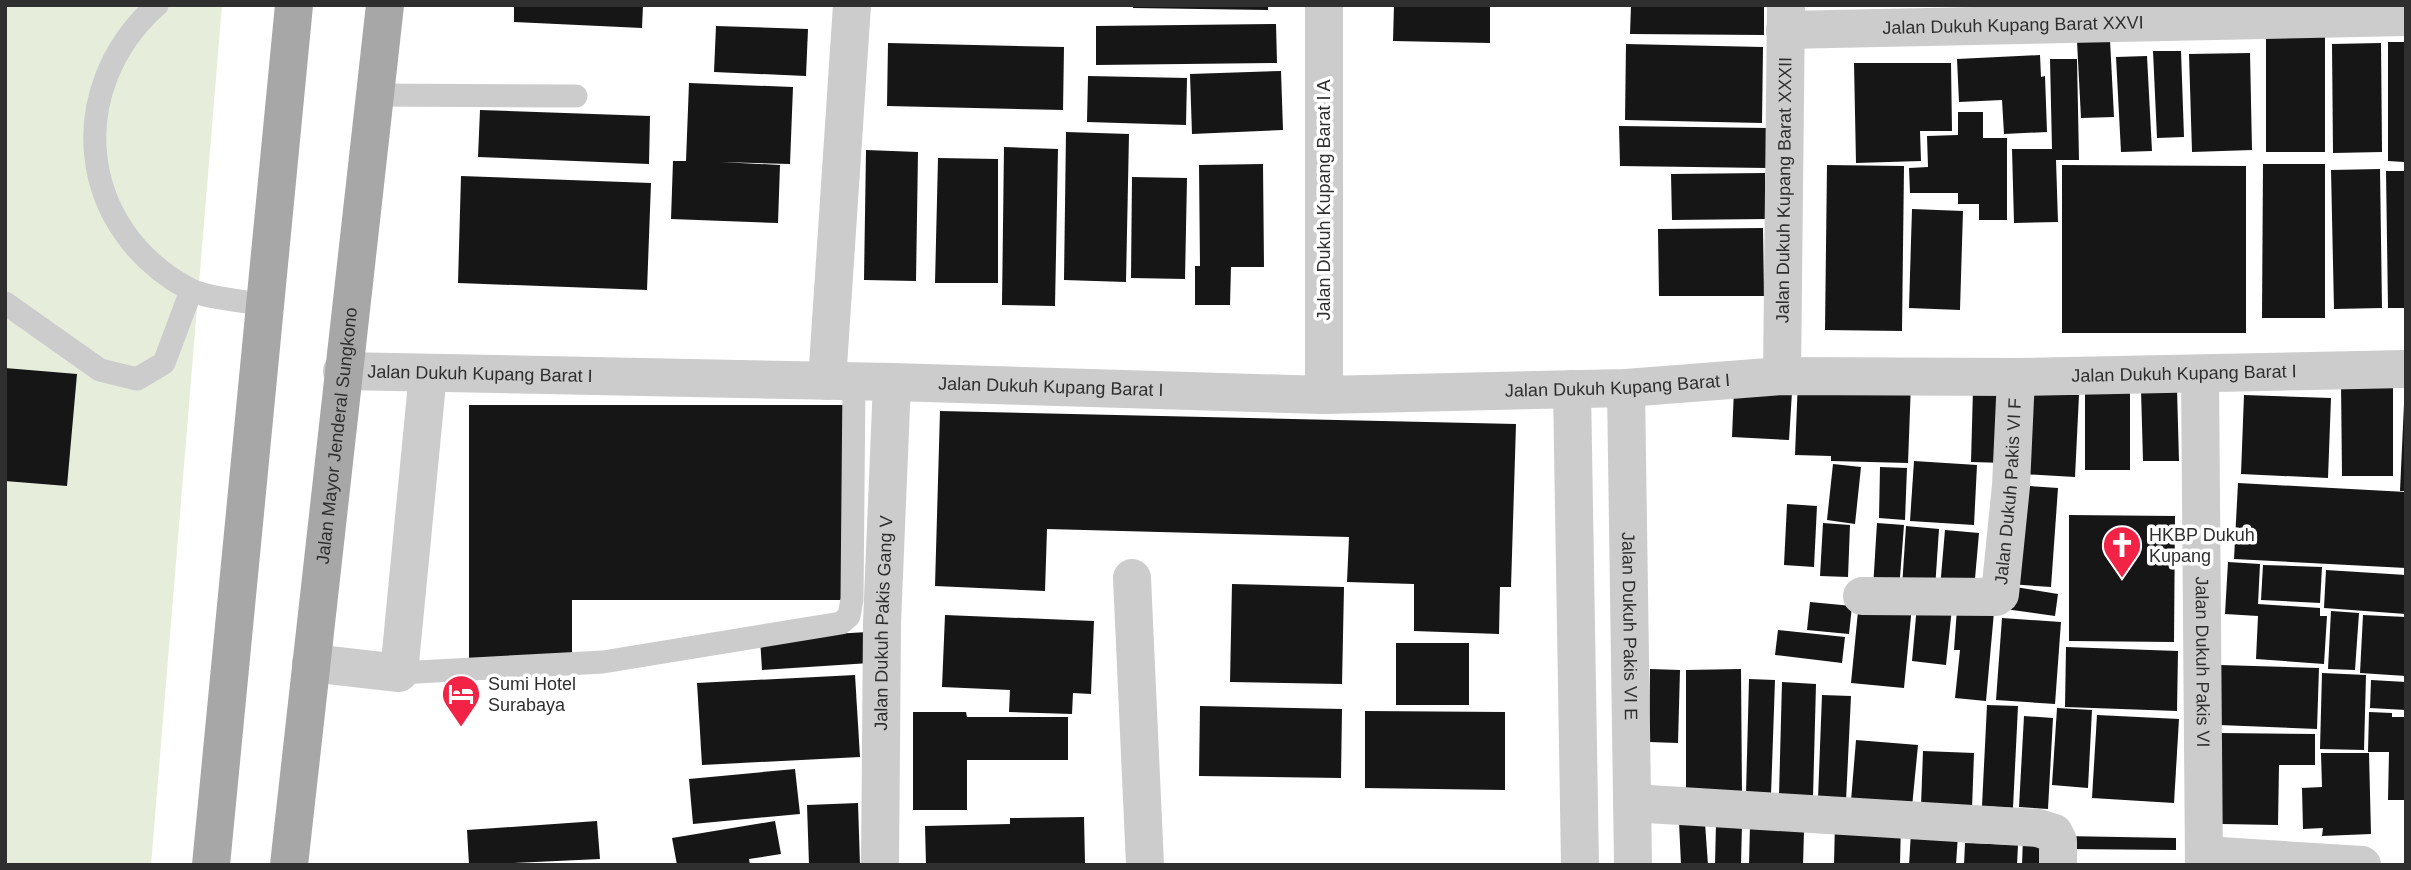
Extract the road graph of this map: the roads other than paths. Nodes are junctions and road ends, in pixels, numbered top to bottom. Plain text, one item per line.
1 (158, 5) edge
2 (294, 5) edge
3 (385, 5) edge
4 (852, 5) edge
5 (1324, 5) edge
6 (2242, 13) edge
7 (2402, 17) edge
8 (1785, 18) edge
9 (373, 95) junction
10 (576, 96) dead end
11 (191, 291) junction
12 (5, 303) edge
13 (267, 305) junction
14 (2406, 369) edge
15 (342, 371) junction
16 (428, 373) junction
17 (2200, 375) junction
18 (1782, 376) junction
19 (2016, 377) junction
20 (841, 381) junction
21 (892, 382) junction
22 (1626, 388) junction
23 (1572, 389) junction
24 (1324, 395) junction
25 (1132, 578) dead end
26 (1863, 596) dead end
27 (311, 663) junction
28 (400, 673) junction
29 (1632, 803) junction
30 (2204, 860) edge
31 (212, 865) edge
32 (289, 865) edge
33 (880, 865) edge
34 (1145, 865) edge
35 (1580, 865) edge
36 (1633, 865) edge
37 (2058, 865) edge
38 (2361, 865) edge

1 - 11 lane
2 - 13 main road
3 - 9 main road, Jalan Mayor Jenderal Sungkono
4 - 20 street
5 - 24 street, Jalan Dukuh Kupang Barat I A
6 - 7 street, Jalan Dukuh Kupang Barat XXVI
6 - 8 street, Jalan Dukuh Kupang Barat XXVI
8 - 18 street, Jalan Dukuh Kupang Barat XXXII
9 - 10 lane
9 - 15 main road, Jalan Mayor Jenderal Sungkono
11 - 12 lane
11 - 13 lane
13 - 31 main road
14 - 17 street, Jalan Dukuh Kupang Barat I
15 - 16 street, Jalan Dukuh Kupang Barat I
15 - 27 main road, Jalan Mayor Jenderal Sungkono
16 - 20 street, Jalan Dukuh Kupang Barat I
16 - 28 street
17 - 19 street, Jalan Dukuh Kupang Barat I
17 - 30 street, Jalan Dukuh Pakis VI
18 - 19 street, Jalan Dukuh Kupang Barat I
18 - 22 street, Jalan Dukuh Kupang Barat I
19 - 26 street, Jalan Dukuh Pakis VI F
20 - 21 street, Jalan Dukuh Kupang Barat I
20 - 28 lane
21 - 24 street, Jalan Dukuh Kupang Barat I
21 - 33 street, Jalan Dukuh Pakis Gang V
22 - 23 street, Jalan Dukuh Kupang Barat I
22 - 29 street, Jalan Dukuh Pakis VI E
23 - 24 street, Jalan Dukuh Kupang Barat I
23 - 35 street
25 - 34 street
27 - 28 street
27 - 32 main road, Jalan Mayor Jenderal Sungkono
29 - 36 street, Jalan Dukuh Pakis VI E
29 - 37 street
30 - 38 street

